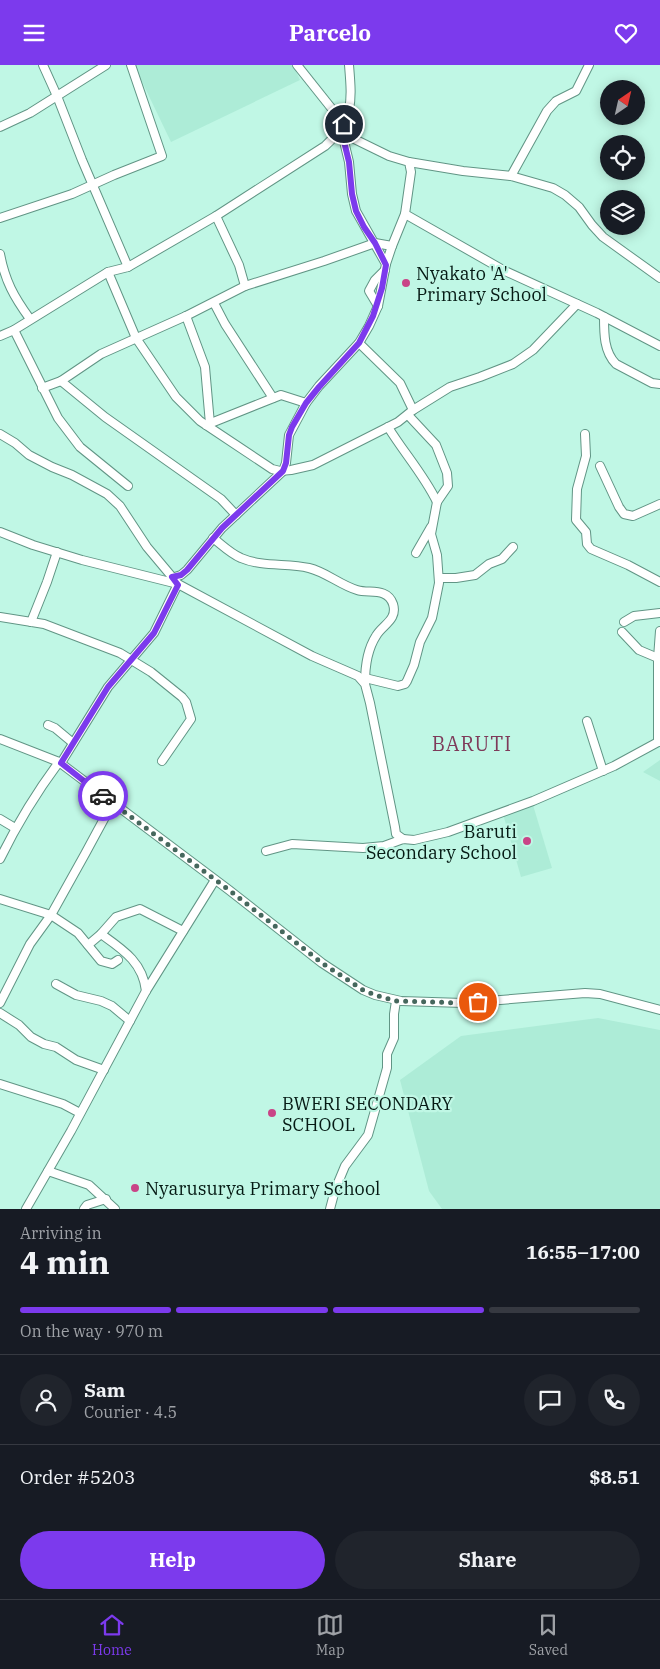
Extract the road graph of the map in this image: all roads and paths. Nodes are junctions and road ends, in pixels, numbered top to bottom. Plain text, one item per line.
1 (42, 65) edge
2 (106, 65) edge
3 (130, 65) edge
4 (297, 65) edge
5 (349, 65) edge
6 (589, 65) edge
7 (58, 96) junction
8 (0, 127) edge
9 (342, 128) junction
10 (409, 162) junction
11 (511, 175) junction
12 (94, 184) junction
13 (405, 214) junction
14 (216, 216) junction
15 (0, 218) edge
16 (375, 243) junction
17 (392, 246) junction
18 (0, 254) edge
19 (128, 267) junction
20 (385, 267) junction
21 (108, 272) junction
22 (660, 278) edge
23 (245, 286) junction
24 (214, 303) junction
25 (577, 304) junction
26 (378, 306) junction
27 (186, 316) junction
28 (604, 317) junction
29 (30, 319) junction
30 (14, 330) junction
31 (0, 336) edge
32 (136, 338) junction
33 (359, 343) junction
34 (660, 346) edge
35 (62, 381) junction
36 (660, 384) edge
37 (42, 388) junction
38 (273, 399) junction
39 (306, 403) junction
40 (410, 413) junction
41 (208, 424) junction
42 (388, 427) junction
43 (0, 434) edge
44 (585, 434) dead end
45 (600, 466) dead end
46 (283, 471) junction
47 (128, 486) dead end
48 (437, 502) junction
49 (660, 504) edge
50 (236, 515) junction
51 (432, 525) junction
52 (0, 532) edge
53 (213, 538) junction
54 (513, 547) dead end
55 (56, 552) junction
56 (416, 553) dead end
57 (172, 577) junction
58 (440, 578) junction
59 (660, 582) edge
60 (178, 585) junction
61 (660, 613) edge
62 (0, 617) edge
63 (31, 622) junction
64 (624, 623) dead end
65 (660, 631) edge
66 (622, 632) dead end
67 (131, 659) junction
68 (659, 659) edge
69 (365, 681) junction
70 (587, 721) dead end
71 (48, 725) dead end
72 (0, 739) edge
73 (659, 742) edge
74 (73, 743) junction
75 (162, 761) dead end
76 (60, 762) junction
77 (603, 771) junction
78 (110, 801) junction
79 (0, 819) edge
80 (15, 828) junction
81 (403, 839) junction
82 (266, 851) dead end
83 (0, 859) edge
84 (215, 880) junction
85 (0, 899) edge
86 (51, 915) junction
87 (183, 931) junction
88 (100, 934) junction
89 (88, 945) junction
90 (118, 961) dead end
91 (56, 984) dead end
92 (146, 991) junction
93 (396, 1001) junction
94 (0, 1003) edge
95 (660, 1010) edge
96 (0, 1013) edge
97 (130, 1021) junction
98 (104, 1071) junction
99 (0, 1084) edge
100 (80, 1113) junction
101 (48, 1171) junction
102 (106, 1199) junction
103 (26, 1209) edge
104 (84, 1209) edge
105 (114, 1209) edge
106 (330, 1209) edge

1 - 7 street
2 - 7 street
3 - 12 street
4 - 9 street
5 - 9 street
6 - 11 street
7 - 8 street
7 - 12 street
9 - 10 street
9 - 14 street
9 - 16 street
10 - 11 street
10 - 13 street
11 - 22 street
12 - 15 street
12 - 19 street
13 - 17 street
13 - 25 street
14 - 19 street
14 - 23 street
16 - 17 street
16 - 20 street
16 - 23 street
17 - 20 street
18 - 29 street
19 - 21 street
20 - 26 street
20 - 26 street
21 - 29 street
21 - 32 street
23 - 24 street
24 - 27 street
24 - 38 street
25 - 28 street
25 - 40 street
26 - 33 street
27 - 32 street
27 - 41 street
28 - 34 street
28 - 36 street
29 - 30 street
30 - 31 street
30 - 37 street
32 - 35 street
32 - 41 street
33 - 39 street
33 - 40 street
35 - 37 street
35 - 50 street
37 - 47 street
38 - 39 street
38 - 41 street
39 - 46 street
40 - 42 street
40 - 48 street
41 - 46 street
42 - 46 street
42 - 48 street
43 - 57 street
44 - 59 street
45 - 49 street
46 - 50 street
48 - 51 street
50 - 53 street
51 - 56 street
51 - 58 street
52 - 55 street
53 - 57 street
53 - 69 street
54 - 58 street
55 - 60 street
55 - 63 street
57 - 60 street
58 - 69 street
60 - 67 street
60 - 69 street
61 - 64 street
62 - 63 street
63 - 67 street
65 - 68 street
66 - 68 street
67 - 74 street
67 - 75 street
68 - 73 street
69 - 81 street
70 - 77 street
71 - 74 street
72 - 76 street
73 - 77 street
74 - 76 street
76 - 78 street
76 - 80 street
77 - 81 street
78 - 84 street
78 - 86 street
79 - 80 street
80 - 83 street
81 - 82 street
84 - 87 street
84 - 93 street
85 - 86 street
86 - 89 street
86 - 94 street
87 - 88 street
87 - 92 street
88 - 89 street
88 - 92 street
89 - 90 street
91 - 97 street
92 - 97 street
93 - 95 street
93 - 106 street
96 - 98 street
97 - 98 street
98 - 100 street
99 - 100 street
100 - 101 street
101 - 102 street
101 - 103 street
102 - 104 street
102 - 105 street

